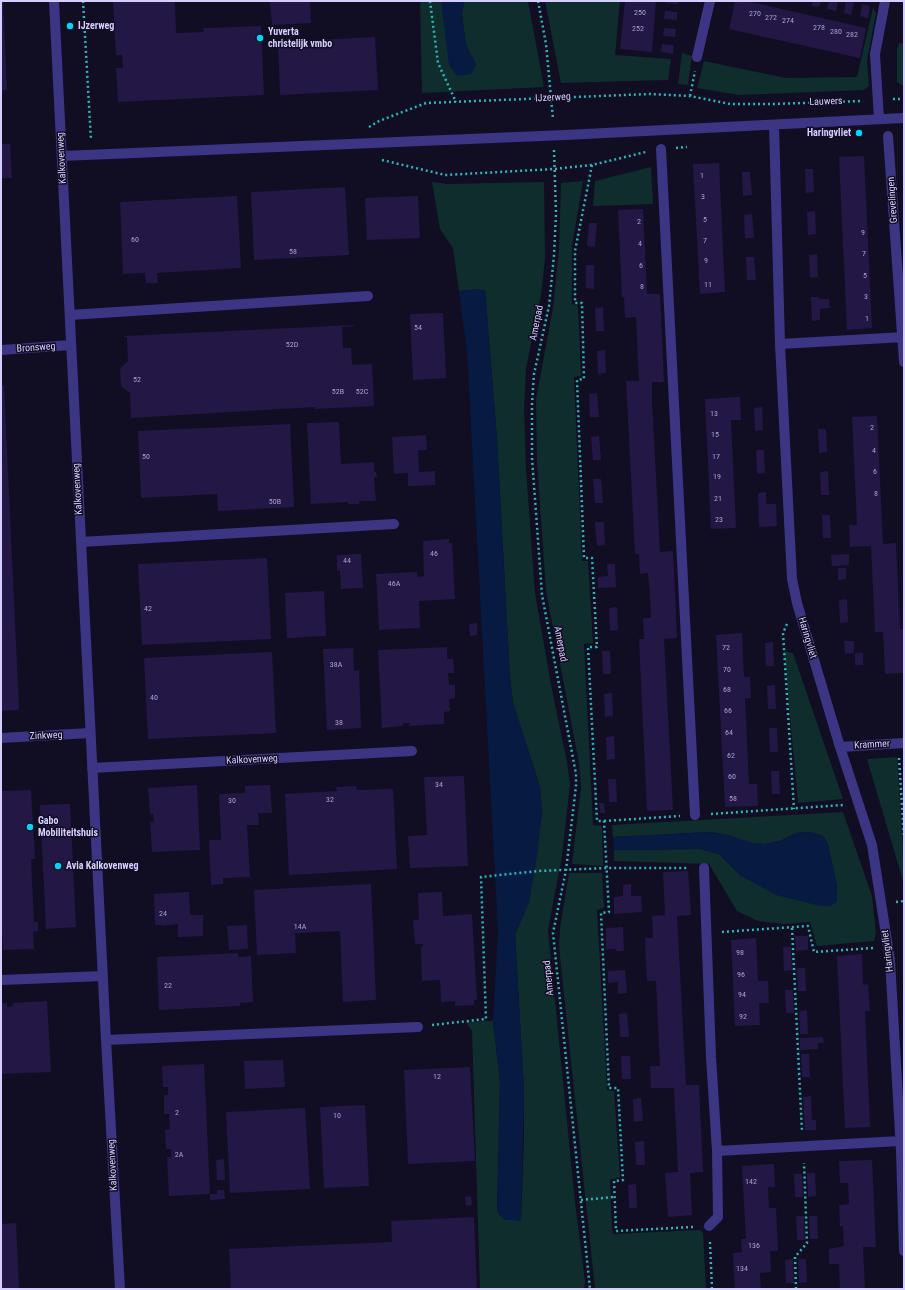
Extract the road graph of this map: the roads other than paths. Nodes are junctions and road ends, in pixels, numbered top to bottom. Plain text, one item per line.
1 (54, 1) edge
2 (710, 1) edge
3 (885, 1) edge
4 (698, 57) road end
5 (904, 118) edge
6 (879, 120) junction
7 (774, 125) junction
8 (888, 136) dead end
9 (661, 149) road end
10 (62, 156) junction
11 (368, 296) dead end
12 (70, 315) junction
13 (903, 337) edge
14 (780, 344) junction
15 (71, 345) junction
16 (1, 350) edge
17 (904, 362) edge
18 (394, 524) dead end
19 (81, 542) junction
20 (90, 733) junction
21 (1, 738) edge
22 (901, 744) edge
23 (840, 747) junction
24 (412, 751) dead end
25 (92, 768) junction
26 (695, 815) road end
27 (704, 868) road end
28 (103, 976) junction
29 (1, 980) edge
30 (418, 1027) road end
31 (106, 1040) junction
32 (901, 1147) edge
33 (716, 1151) junction
34 (709, 1226) road end
35 (904, 1251) edge
36 (120, 1289) edge

1 - 10 street, Kalkovenweg
2 - 4 street
3 - 6 street
5 - 6 street, Lauwers
6 - 7 street, Lauwers
7 - 10 street
7 - 14 street, Haringvliet
8 - 13 street, Grevelingen
9 - 26 street
10 - 12 street, Kalkovenweg
11 - 12 street
12 - 15 street, Kalkovenweg
13 - 14 street
13 - 17 street, Grevelingen
14 - 23 street, Haringvliet
15 - 16 street, Bronsweg
15 - 19 street, Kalkovenweg
18 - 19 street
19 - 20 street, Kalkovenweg
20 - 21 street, Zinkweg
20 - 25 street, Kalkovenweg
22 - 23 street, Krammer
23 - 32 street, Haringvliet
24 - 25 street, Kalkovenweg
25 - 28 street, Kalkovenweg
27 - 33 street
28 - 29 street
28 - 31 street, Kalkovenweg
30 - 31 street
31 - 36 street, Kalkovenweg
32 - 33 street
32 - 35 street, Haringvliet
33 - 34 street

